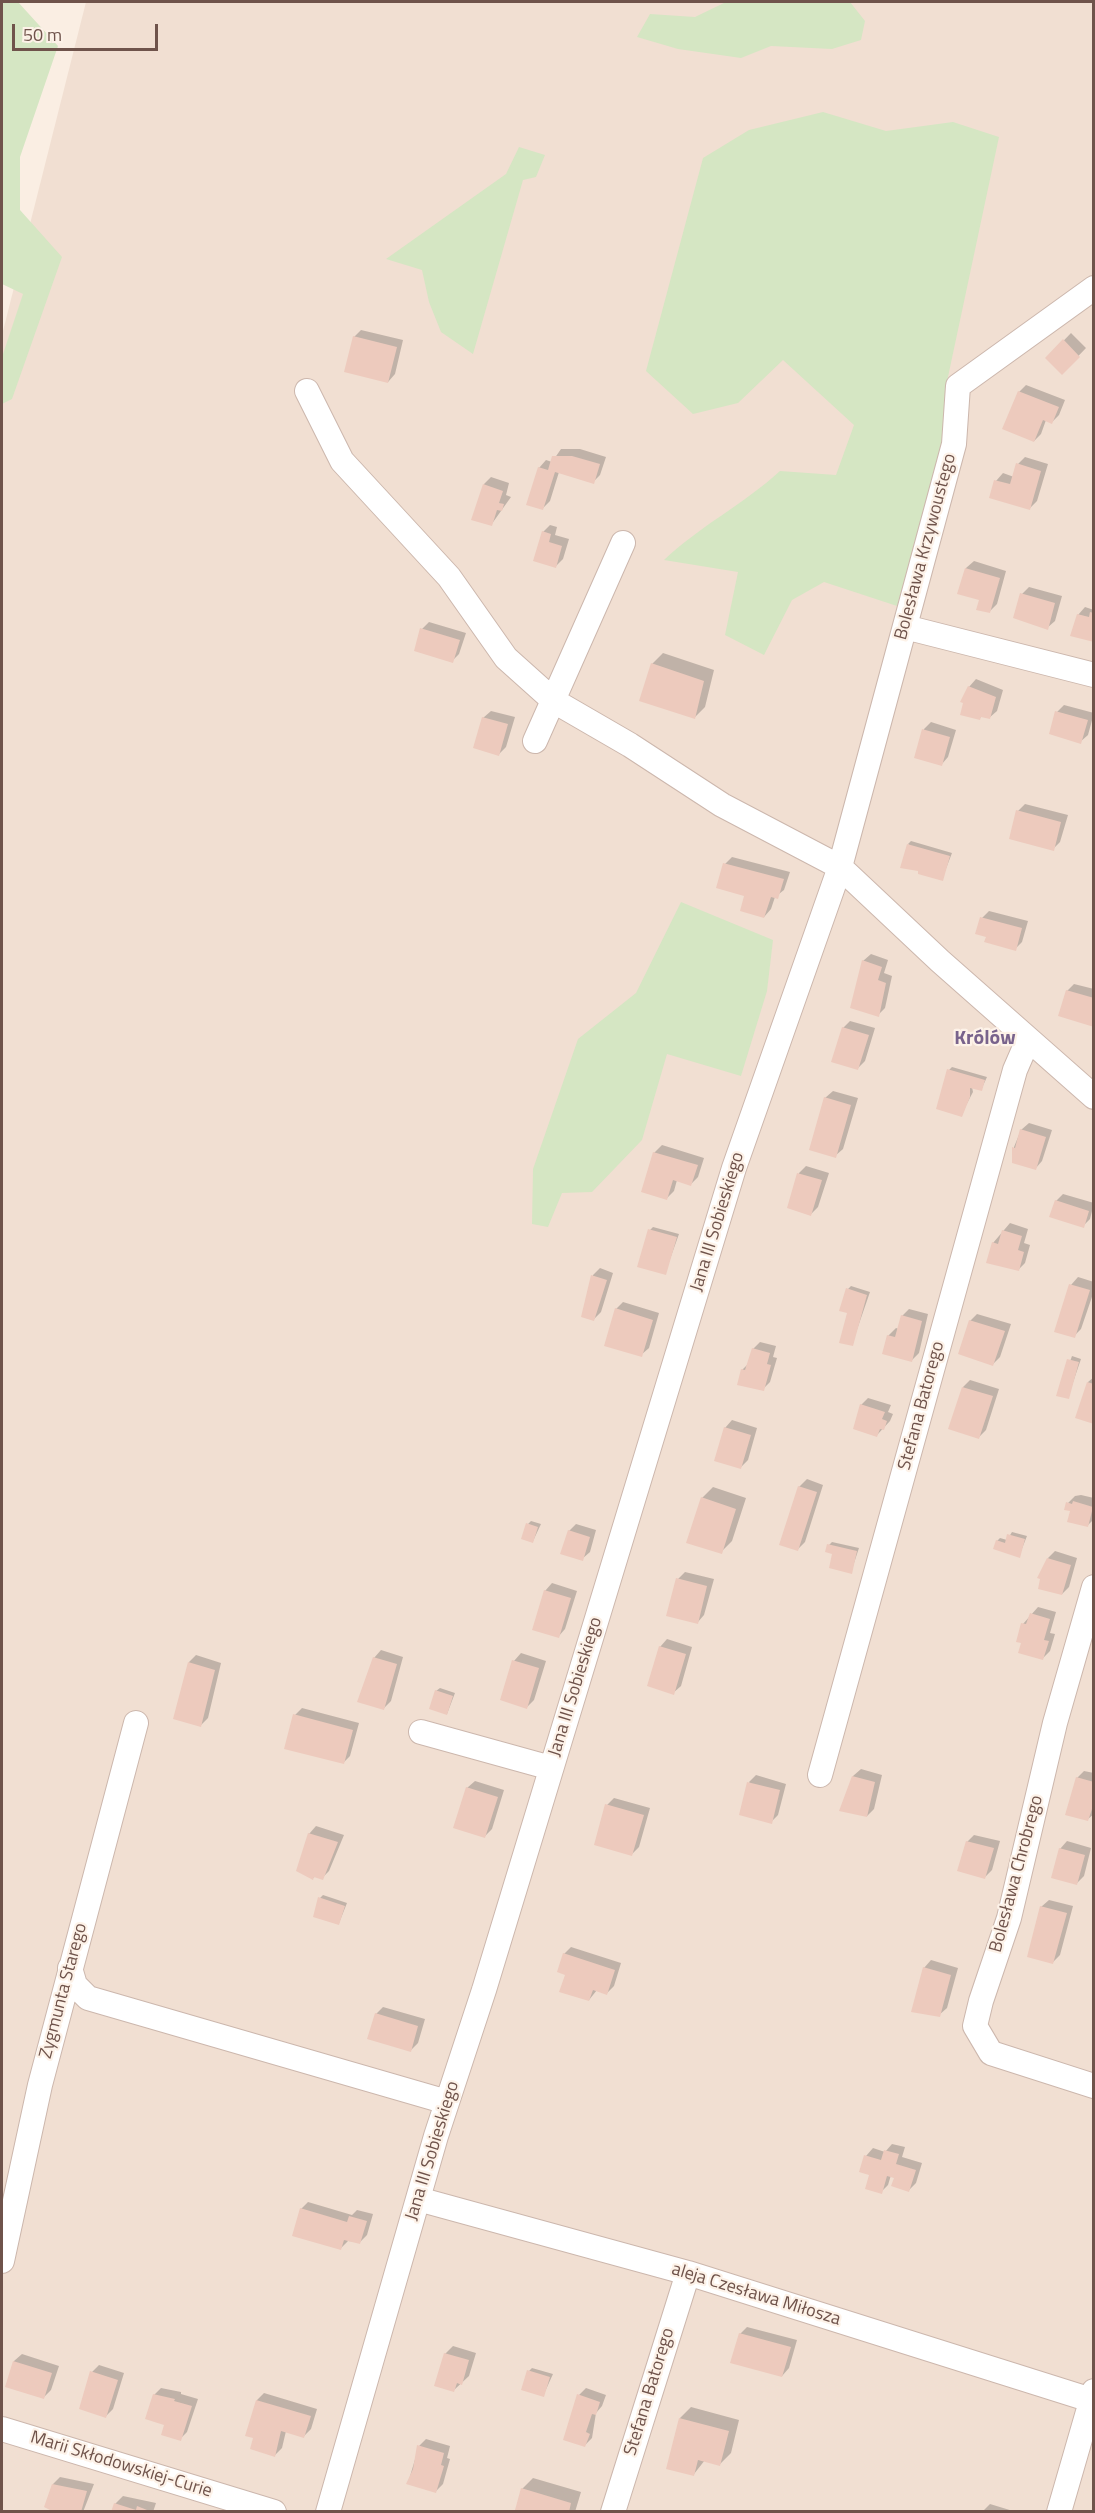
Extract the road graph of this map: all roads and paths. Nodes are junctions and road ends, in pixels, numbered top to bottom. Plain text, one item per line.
1 (1094, 288) edge
2 (307, 391) dead end
3 (623, 543) dead end
4 (905, 627) junction
5 (1094, 675) edge
6 (554, 701) junction
7 (535, 741) dead end
8 (840, 867) junction
9 (1028, 1040) junction
10 (1094, 1097) edge
11 (1094, 1587) edge
12 (136, 1723) dead end
13 (421, 1732) dead end
14 (551, 1768) junction
15 (820, 1774) dead end
16 (70, 1968) junction
17 (1094, 2086) edge
18 (447, 2102) junction
19 (418, 2199) junction
20 (2, 2261) edge
21 (688, 2273) junction
22 (1092, 2396) edge
23 (2, 2429) edge
24 (274, 2511) edge
25 (328, 2511) edge
26 (613, 2511) edge
27 (1059, 2511) edge

1 - 4 street, Bolesława Krzywoustego
2 - 6 street
3 - 6 street
4 - 5 street
4 - 8 street, Bolesława Krzywoustego
6 - 7 street
6 - 8 street
8 - 9 street
8 - 14 street, Jana III Sobieskiego
9 - 10 street
9 - 15 street, Stefana Batorego
11 - 17 street, Bolesława Chrobrego
12 - 16 street, Zygmunta Starego
13 - 14 street
14 - 18 street, Jana III Sobieskiego
16 - 18 street
16 - 20 street, Zygmunta Starego
18 - 19 street, Jana III Sobieskiego
19 - 21 street, aleja Czesława Miłosza
19 - 25 street, Jana III Sobieskiego
21 - 22 street, aleja Czesława Miłosza
21 - 26 street, Stefana Batorego
22 - 27 street
23 - 24 street, Marii Skłodowskiej-Curie

